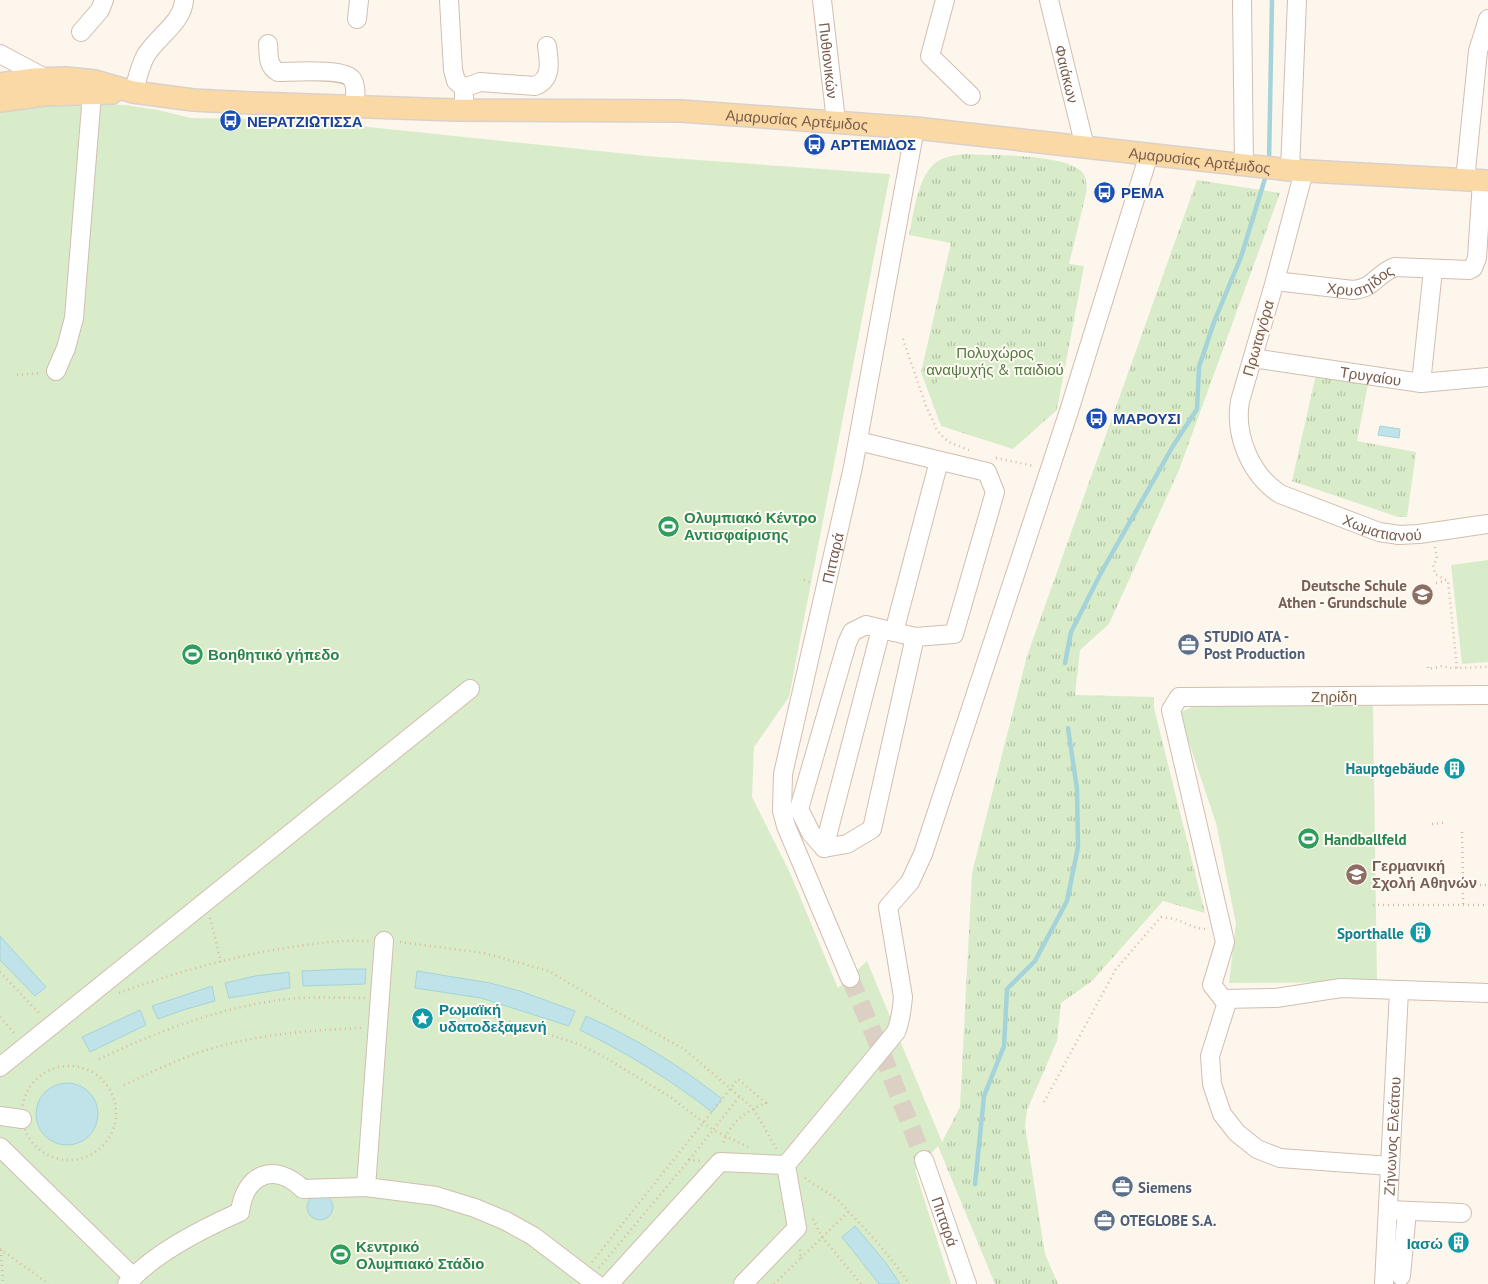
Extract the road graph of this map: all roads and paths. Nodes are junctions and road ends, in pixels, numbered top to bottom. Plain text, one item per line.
1 (104, 0) edge
2 (184, 0) edge
3 (360, 0) edge
4 (449, 0) edge
5 (822, 0) edge
6 (945, 0) edge
7 (1049, 0) edge
8 (1242, 0) edge
9 (1297, 0) edge
10 (357, 19) dead end
11 (1486, 29) edge
12 (81, 32) dead end
13 (268, 44) dead end
14 (547, 46) dead end
15 (0, 54) edge
16 (45, 78) junction
17 (1, 88) edge
18 (464, 88) junction
19 (134, 92) junction
20 (92, 94) junction
21 (971, 96) dead end
22 (355, 106) junction
23 (464, 110) junction
24 (836, 121) junction
25 (915, 128) junction
26 (1085, 147) junction
27 (1149, 154) junction
28 (1250, 166) junction
29 (1290, 170) junction
30 (1479, 181) edge
31 (1433, 270) junction
32 (1275, 281) junction
33 (903, 339) dead end
34 (1253, 358) junction
35 (56, 371) joint
36 (17, 376) dead end
37 (1488, 377) edge
38 (1421, 383) junction
39 (858, 441) junction
40 (975, 452) dead end
41 (994, 457) dead end
42 (939, 461) junction
43 (1050, 468) junction
44 (1280, 494) joint
45 (1488, 524) edge
46 (1435, 546) dead end
47 (804, 580) dead end
48 (1448, 581) junction
49 (812, 583) dead end
50 (1436, 583) dead end
51 (887, 630) junction
52 (915, 637) junction
53 (1488, 666) edge
54 (1457, 668) junction
55 (1425, 675) dead end
56 (470, 689) dead end
57 (1488, 695) edge
58 (1432, 824) dead end
59 (1443, 824) dead end
60 (1462, 832) dead end
61 (824, 848) junction
62 (1463, 885) junction
63 (1488, 885) edge
64 (206, 901) junction
65 (1463, 904) junction
66 (1373, 905) dead end
67 (1488, 905) edge
68 (1222, 931) junction
69 (384, 941) junction
70 (221, 962) junction
71 (0, 972) edge
72 (850, 978) tunnel mouth
73 (1399, 991) junction
74 (1488, 993) edge
75 (114, 995) dead end
76 (380, 999) junction
77 (1228, 999) junction
78 (456, 1008) dead end
79 (0, 1017) edge
80 (50, 1025) junction
81 (379, 1028) junction
82 (25, 1046) junction
83 (99, 1058) dead end
84 (0, 1067) edge
85 (124, 1085) dead end
86 (730, 1089) junction
87 (739, 1097) junction
88 (1044, 1102) dead end
89 (753, 1108) junction
90 (0, 1116) edge
91 (22, 1119) junction
92 (703, 1123) junction
93 (712, 1130) junction
94 (0, 1147) edge
95 (689, 1160) junction
96 (924, 1160) tunnel mouth
97 (720, 1162) junction
98 (786, 1165) junction
99 (1390, 1166) junction
100 (366, 1187) junction
101 (1388, 1210) junction
102 (1407, 1211) junction
103 (849, 1212) junction
104 (1462, 1213) dead end
105 (810, 1214) dead end
106 (797, 1228) junction
107 (822, 1237) junction
108 (1, 1249) edge
109 (801, 1258) junction
110 (1401, 1276) dead end
111 (130, 1280) edge
112 (598, 1280) edge
113 (3, 1284) edge
114 (50, 1284) edge
115 (743, 1284) edge
116 (774, 1284) edge
117 (861, 1284) edge
118 (909, 1284) edge
119 (967, 1284) edge
120 (1384, 1284) edge

1 - 12 street
2 - 19 street
3 - 10 street
4 - 18 street
5 - 24 street, Πυθιονικών
6 - 21 street
7 - 26 street, Φαιάκων
8 - 28 street
9 - 29 street, Πρωταγόρα
11 - 30 street
13 - 22 street
14 - 18 street
15 - 16 street
16 - 17 main road, Αμαρυσίας Αρτέμιδος
16 - 19 main road, Αμαρυσίας Αρτέμιδος
17 - 20 main road, Αμαρυσίας Αρτέμιδος
18 - 23 street
19 - 20 main road, Αμαρυσίας Αρτέμιδος
19 - 22 main road, Αμαρυσίας Αρτέμιδος
20 - 35 street
22 - 23 main road, Αμαρυσίας Αρτέμιδος
23 - 24 main road, Αμαρυσίας Αρτέμιδος
24 - 25 main road, Αμαρυσίας Αρτέμιδος
25 - 26 main road, Αμαρυσίας Αρτέμιδος
25 - 39 street, Πιτταρά
26 - 27 main road, Αμαρυσίας Αρτέμιδος
27 - 28 main road, Αμαρυσίας Αρτέμιδος
27 - 43 street
28 - 29 main road, Αμαρυσίας Αρτέμιδος
29 - 30 main road, Αμαρυσίας Αρτέμιδος
29 - 32 street, Πρωταγόρα
30 - 31 street, Χρυσηίδος
31 - 32 street, Χρυσηίδος
31 - 38 street
32 - 34 street, Πρωταγόρα
33 - 40 path
34 - 38 street, Τρυγαίου
34 - 44 street, Πρωταγόρα
35 - 36 path
37 - 38 street, Τρυγαίου
39 - 42 street
39 - 72 street, Πιτταρά
41 - 43 path
42 - 51 street
42 - 52 street
43 - 98 street
44 - 45 street, Χωματιανού
46 - 48 path
47 - 49 path
48 - 50 path
48 - 54 path
51 - 52 street
51 - 61 street
51 - 61 street
52 - 61 street
53 - 54 path
54 - 55 path
56 - 64 street
57 - 68 street, Ζηρίδη
58 - 59 path
60 - 62 path
62 - 63 path
62 - 65 path
64 - 70 path
64 - 80 street
65 - 66 path
65 - 67 path
68 - 77 street
68 - 88 path
69 - 70 path
69 - 76 street
69 - 86 path
70 - 75 path
71 - 80 path
73 - 74 street
73 - 77 street
73 - 99 street, Ζήνωνος Ελεάτου
76 - 81 street
76 - 83 path
77 - 99 street
78 - 92 path
79 - 82 path
80 - 82 street
81 - 85 path
81 - 100 street
82 - 84 street
86 - 87 path
86 - 89 path
86 - 92 path
87 - 89 path
87 - 93 path
89 - 97 path
89 - 98 path
90 - 91 street
91 - 91 path
92 - 93 path
92 - 112 path
93 - 95 path
94 - 111 street
95 - 97 path
95 - 112 path
96 - 119 street, Πιτταρά
97 - 98 street
97 - 112 street
98 - 103 path
98 - 106 street
99 - 101 street, Ζήνωνος Ελεάτου
100 - 111 street
100 - 112 street
101 - 102 street
101 - 120 street, Ζήνωνος Ελεάτου
102 - 104 street
102 - 110 street
103 - 107 path
103 - 118 path
105 - 107 path
106 - 109 path
106 - 115 street
107 - 109 path
107 - 117 path
108 - 113 path
108 - 114 path
109 - 116 path

